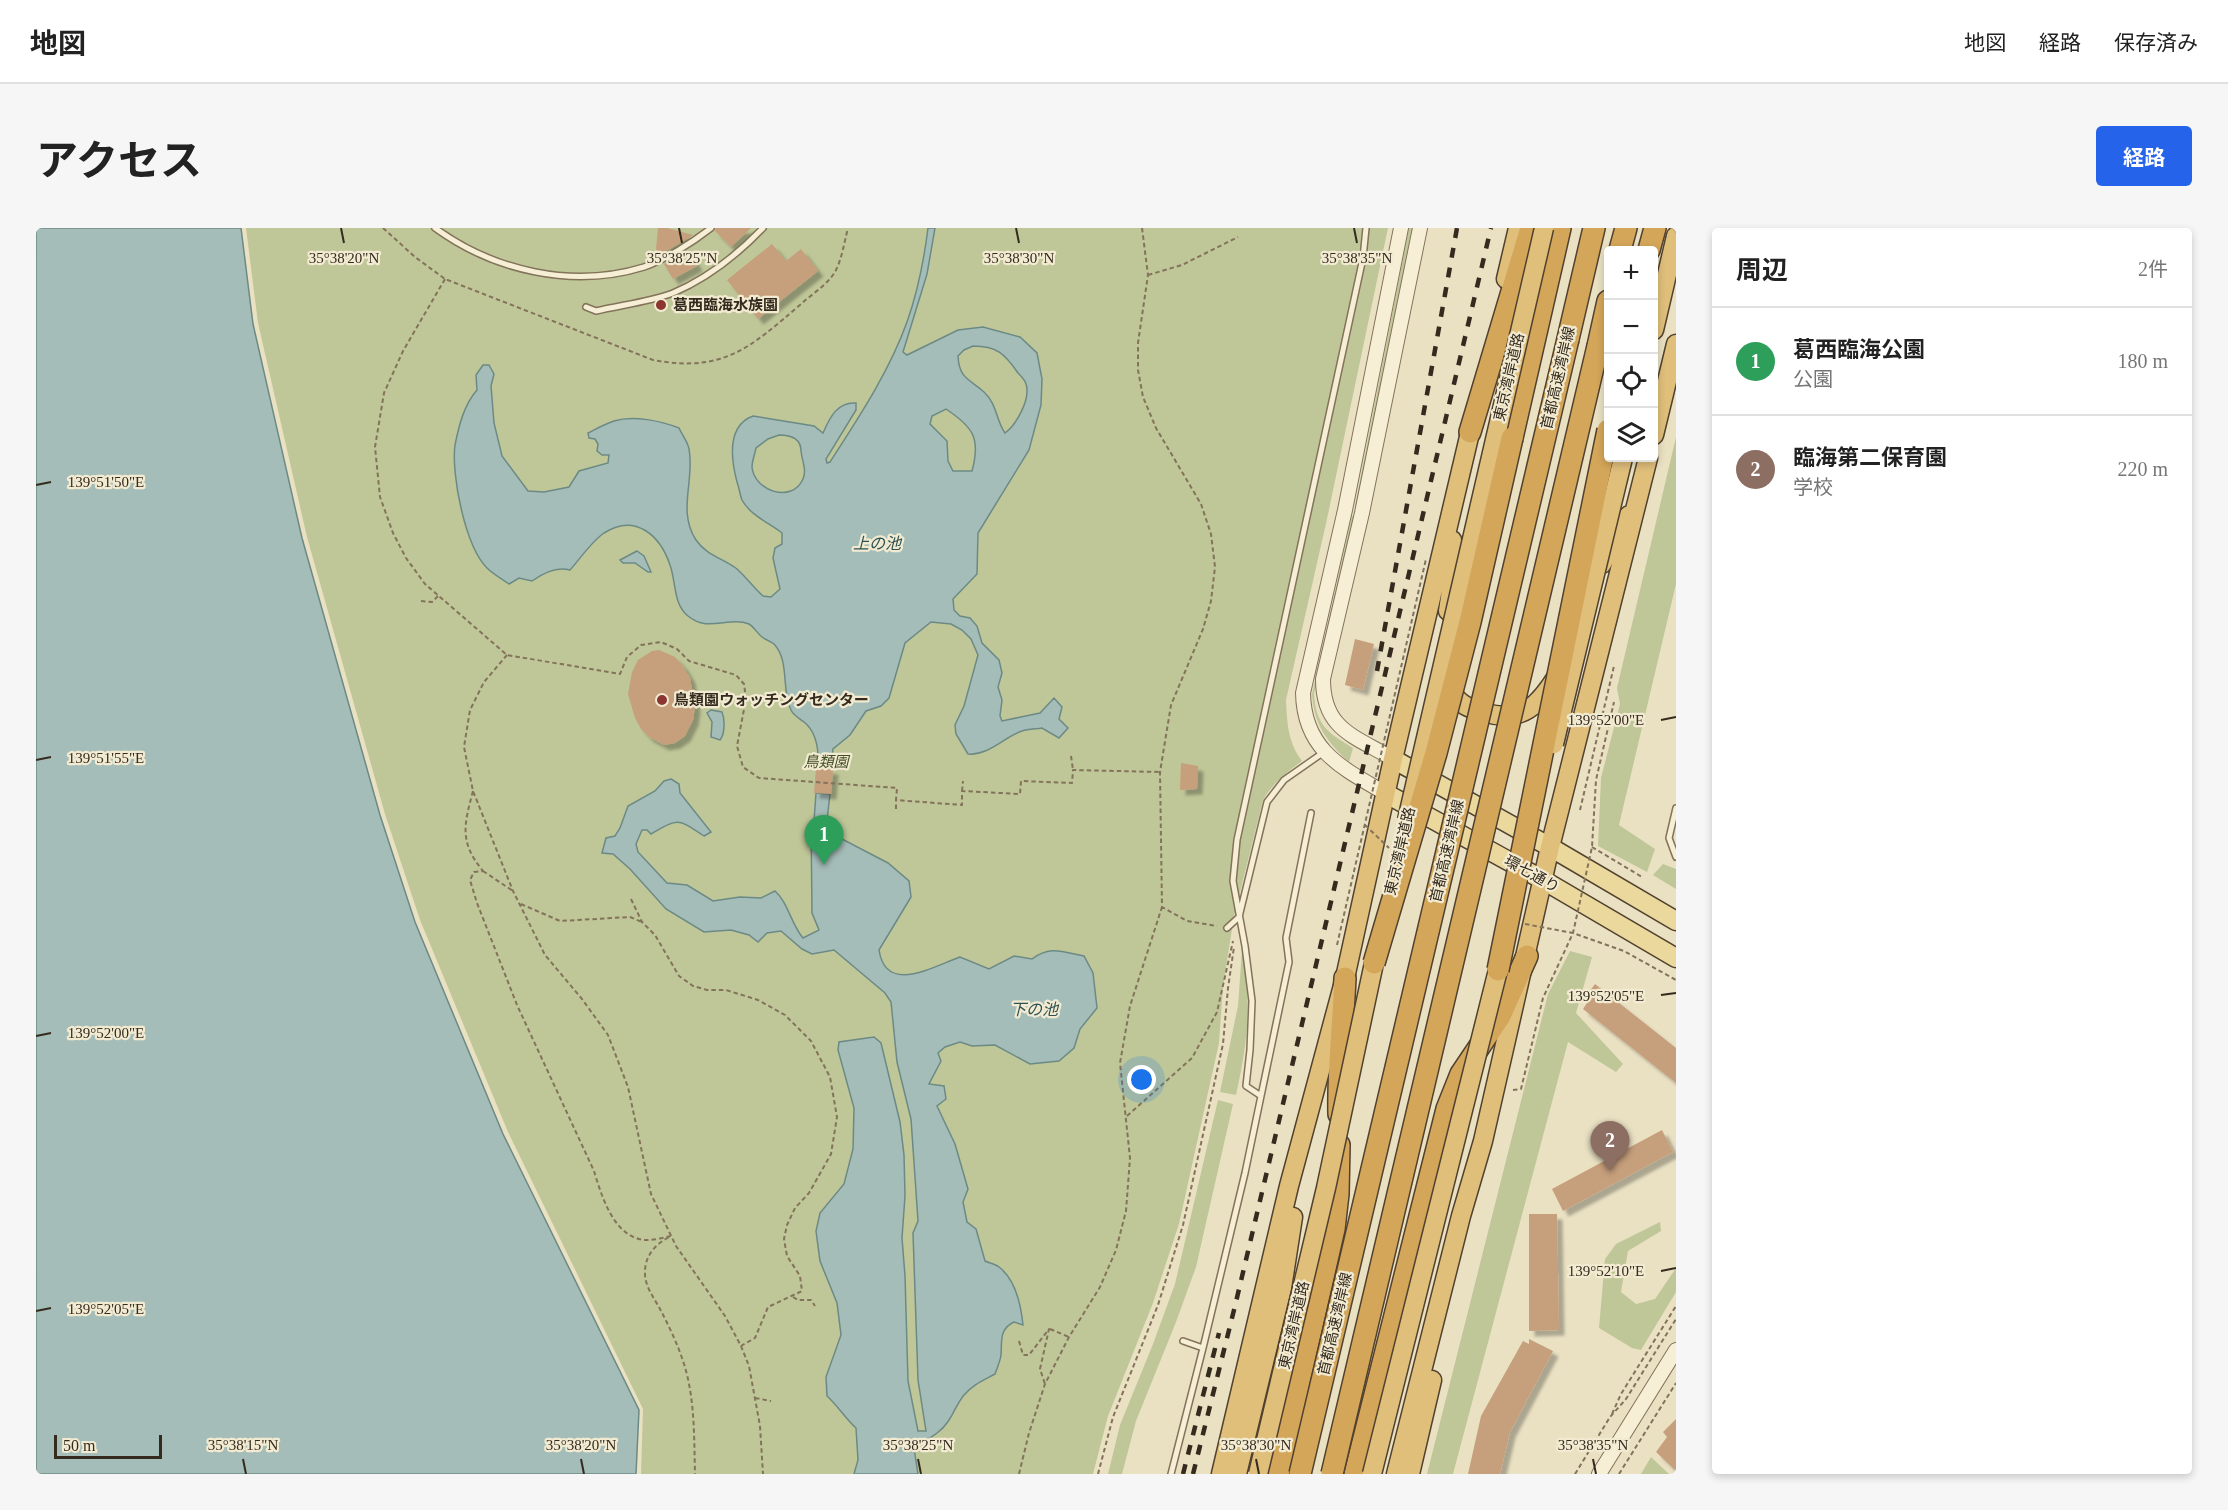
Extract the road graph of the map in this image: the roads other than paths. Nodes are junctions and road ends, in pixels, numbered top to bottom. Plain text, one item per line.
1 (435, 228) edge
2 (711, 228) edge
3 (763, 228) edge
4 (1366, 228) edge
5 (1401, 228) edge
6 (1420, 228) edge
7 (1518, 228) edge
8 (1531, 228) edge
9 (1544, 228) edge
10 (1560, 228) edge
11 (1594, 228) edge
12 (1626, 228) edge
13 (1655, 228) edge
14 (1676, 236) edge
15 (1621, 246) edge
16 (1650, 246) edge
17 (1354, 256) dead end
18 (1363, 258) junction
19 (586, 307) dead end
20 (1658, 310) edge
21 (1604, 319) edge
22 (1676, 344) edge
23 (1658, 415) edge
24 (1470, 432) junction
25 (1604, 450) edge
26 (1622, 462) edge
27 (1647, 462) edge
28 (1636, 504) junction
29 (1452, 513) junction
30 (1324, 752) junction
31 (1393, 759) junction
32 (1385, 793) junction
33 (1676, 808) edge
34 (1311, 813) dead end
35 (1550, 847) junction
36 (1676, 857) edge
37 (1543, 880) junction
38 (1239, 917) junction
39 (1676, 921) edge
40 (1227, 928) road end
41 (1527, 956) junction
42 (1676, 958) edge
43 (1374, 963) junction
44 (1498, 970) junction
45 (1345, 978) junction
46 (1261, 1096) junction
47 (1311, 1108) junction
48 (1483, 1141) junction
49 (1183, 1341) dead end
50 (1203, 1348) junction
51 (1676, 1350) edge
52 (1172, 1474) edge
53 (1221, 1474) edge
54 (1237, 1474) edge
55 (1258, 1474) edge
56 (1278, 1474) edge
57 (1300, 1474) edge
58 (1332, 1474) edge
59 (1355, 1474) edge
60 (1372, 1474) edge
61 (1396, 1474) edge
62 (1410, 1474) edge
63 (1599, 1474) edge

1 - 2 lane
3 - 19 lane
4 - 18 lane
5 - 30 street
6 - 31 street
7 - 24 highway
8 - 24 highway
9 - 43 highway, 東京湾岸道路, bridge
10 - 43 highway, bridge
11 - 57 highway, 首都高速湾岸線, bridge
12 - 15 highway
13 - 16 highway
14 - 20 highway
17 - 18 lane
18 - 38 lane
21 - 58 highway, 首都高速湾岸線, bridge
22 - 23 highway
24 - 29 highway
25 - 44 highway, bridge
26 - 44 highway, bridge
27 - 28 highway
28 - 29 highway
28 - 35 highway
29 - 31 highway
30 - 32 street
30 - 38 lane
31 - 32 highway
31 - 35 main road
32 - 37 main road, 環七通り
32 - 45 highway
33 - 36 lane
34 - 46 lane
35 - 37 highway
35 - 39 main road
37 - 41 highway
37 - 42 main road, 環七通り
38 - 40 lane
38 - 46 lane
41 - 48 highway
41 - 59 highway
43 - 55 highway, 東京湾岸道路, bridge
44 - 60 highway, bridge
45 - 47 highway
45 - 56 highway
46 - 50 lane
47 - 53 highway
47 - 54 highway
48 - 61 highway
48 - 62 highway
49 - 50 lane
50 - 52 lane
51 - 63 street

